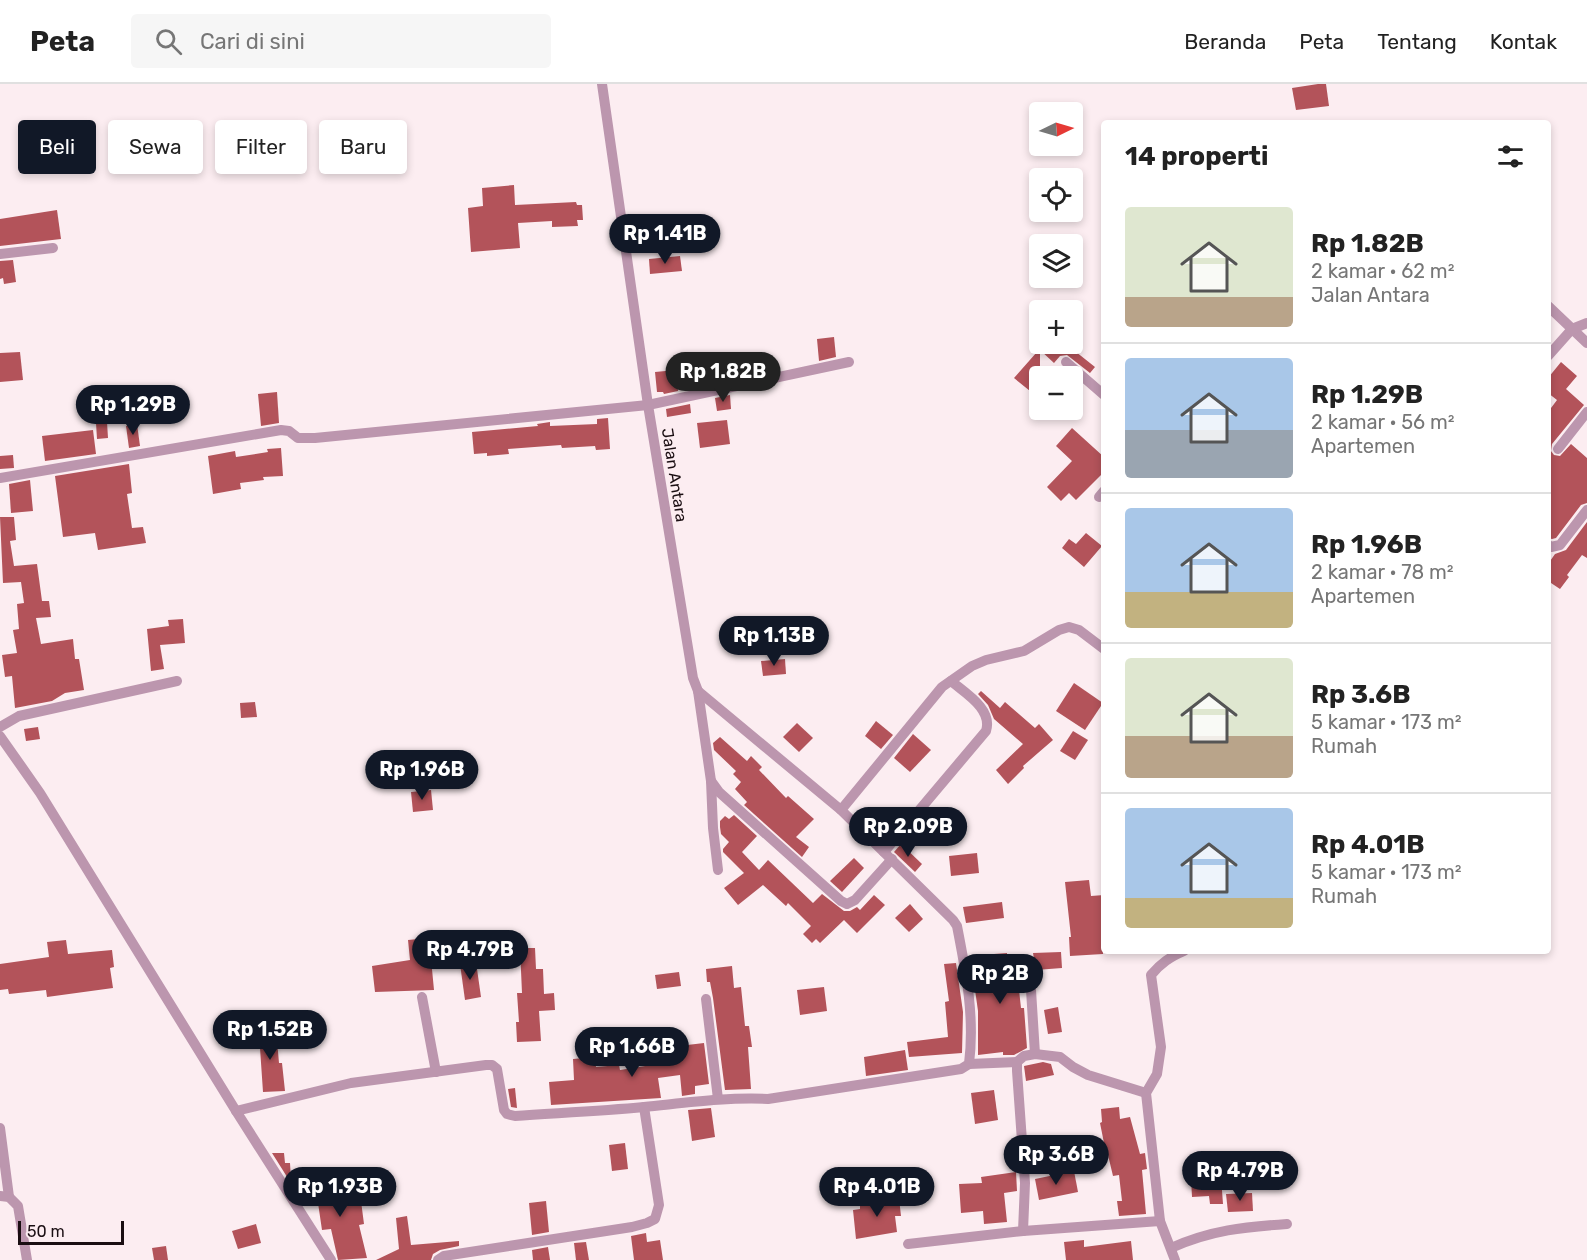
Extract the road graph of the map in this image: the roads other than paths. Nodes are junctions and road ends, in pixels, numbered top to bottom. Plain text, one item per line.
1 (602, 84) edge
2 (53, 248) dead end
3 (0, 254) edge
4 (1551, 309) edge
5 (1587, 323) edge
6 (1572, 329) junction
7 (1587, 343) edge
8 (1551, 353) edge
9 (849, 362) dead end
10 (1066, 362) dead end
11 (1101, 392) edge
12 (648, 405) junction
13 (1587, 412) edge
14 (1558, 449) dead end
15 (0, 478) edge
16 (1587, 510) edge
17 (1551, 547) edge
18 (1101, 647) edge
19 (177, 681) dead end
20 (951, 681) junction
21 (698, 691) junction
22 (0, 727) edge
23 (0, 736) edge
24 (711, 781) junction
25 (841, 810) junction
26 (888, 855) junction
27 (718, 870) dead end
28 (1176, 954) edge
29 (1031, 990) dead end
30 (422, 997) dead end
31 (706, 999) dead end
32 (1035, 1054) junction
33 (1017, 1062) junction
34 (969, 1064) junction
35 (436, 1072) junction
36 (1146, 1093) junction
37 (718, 1099) junction
38 (644, 1107) junction
39 (236, 1111) junction
40 (0, 1128) edge
41 (4, 1197) edge
42 (1160, 1221) junction
43 (1287, 1224) dead end
44 (1023, 1231) junction
45 (908, 1244) dead end
46 (1171, 1248) junction
47 (27, 1260) edge
48 (331, 1260) edge
49 (438, 1260) edge
50 (1175, 1260) edge

1 - 12 street, Jalan Antara
2 - 3 street
4 - 6 street
5 - 6 street
6 - 7 street
6 - 8 street
9 - 12 street
10 - 11 street
12 - 15 street
12 - 21 street, Jalan Antara
13 - 14 street
16 - 17 street
18 - 20 street
19 - 22 street
20 - 25 street
20 - 26 street
21 - 24 street, Jalan Antara
21 - 25 street
23 - 39 street
24 - 26 street
24 - 27 street, Jalan Antara
25 - 26 street
26 - 34 street
28 - 36 street
29 - 32 street
30 - 35 street
31 - 37 street
32 - 33 street
32 - 36 street
33 - 34 street
33 - 44 street
34 - 37 street
35 - 38 street
35 - 39 street
36 - 42 street
37 - 38 street
38 - 49 street
39 - 48 street
40 - 41 street
41 - 47 street
42 - 44 street
42 - 46 street
43 - 46 street
44 - 45 street
46 - 50 street

